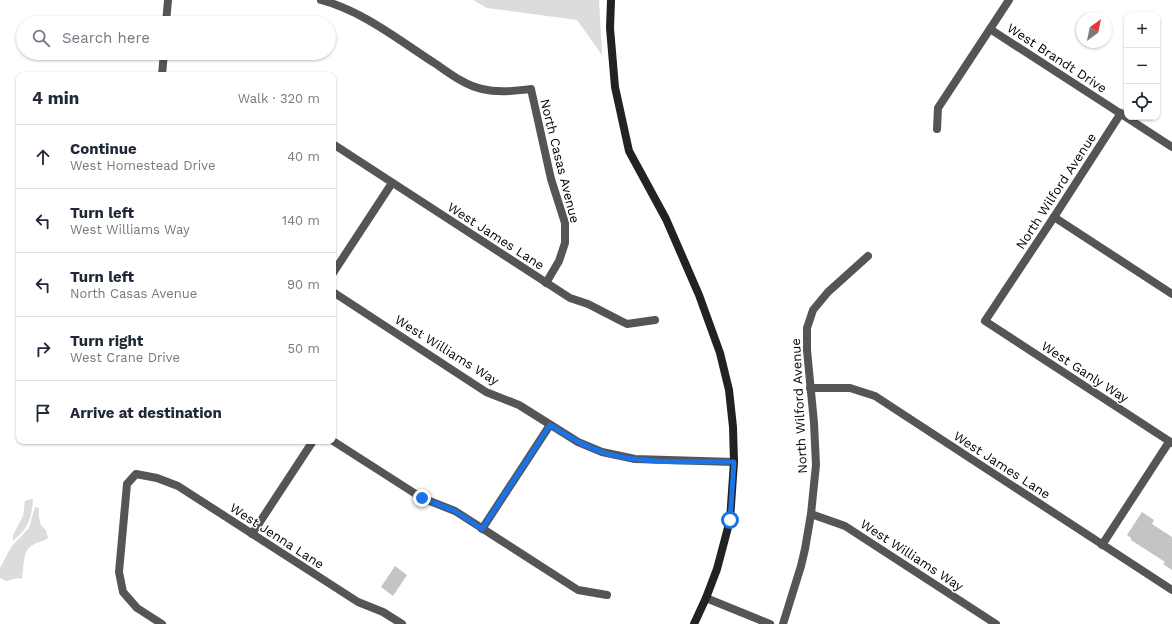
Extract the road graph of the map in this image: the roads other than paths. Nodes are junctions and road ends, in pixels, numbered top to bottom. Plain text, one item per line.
1 (168, 0) edge
2 (321, 0) edge
3 (611, 0) edge
4 (1009, 0) edge
5 (167, 16) edge
6 (990, 29) junction
7 (163, 60) edge
8 (162, 72) edge
9 (1121, 114) junction
10 (937, 129) dead end
11 (336, 146) edge
12 (1172, 147) edge
13 (392, 183) junction
14 (1054, 217) junction
15 (868, 256) dead end
16 (336, 268) edge
17 (546, 282) junction
18 (336, 294) edge
19 (1172, 294) edge
20 (655, 320) dead end
21 (985, 321) joint
22 (810, 388) junction
23 (550, 425) junction
24 (1171, 442) edge
25 (336, 443) edge
26 (311, 444) edge
27 (734, 462) junction
28 (811, 514) junction
29 (482, 529) junction
30 (252, 534) junction
31 (1102, 545) junction
32 (1172, 590) edge
33 (607, 595) dead end
34 (706, 598) junction
35 (162, 624) edge
36 (402, 624) edge
37 (694, 624) edge
38 (770, 624) edge
39 (783, 624) edge
40 (996, 624) edge

1 - 5 street
2 - 17 street, North Casas Avenue
3 - 27 street
4 - 6 street
6 - 9 street, West Brandt Drive
6 - 10 street
7 - 8 street
9 - 12 street, West Brandt Drive
9 - 14 street, North Wilford Avenue
11 - 13 street, West James Lane
13 - 16 street
13 - 17 street, West James Lane
14 - 19 street
14 - 21 street, North Wilford Avenue
15 - 22 street, North Wilford Avenue
17 - 20 street, West James Lane
18 - 23 street, West Williams Way
21 - 24 street, West Ganly Way
22 - 28 street, North Wilford Avenue
22 - 31 street, West James Lane
23 - 27 street, West Williams Way
23 - 29 street
24 - 31 street
25 - 29 street
26 - 30 street
27 - 34 street
28 - 39 street, North Wilford Avenue
28 - 40 street, West Williams Way
29 - 33 street
30 - 35 street, West Jenna Lane
30 - 36 street, West Jenna Lane
31 - 32 street, West James Lane
34 - 37 street
34 - 38 street

